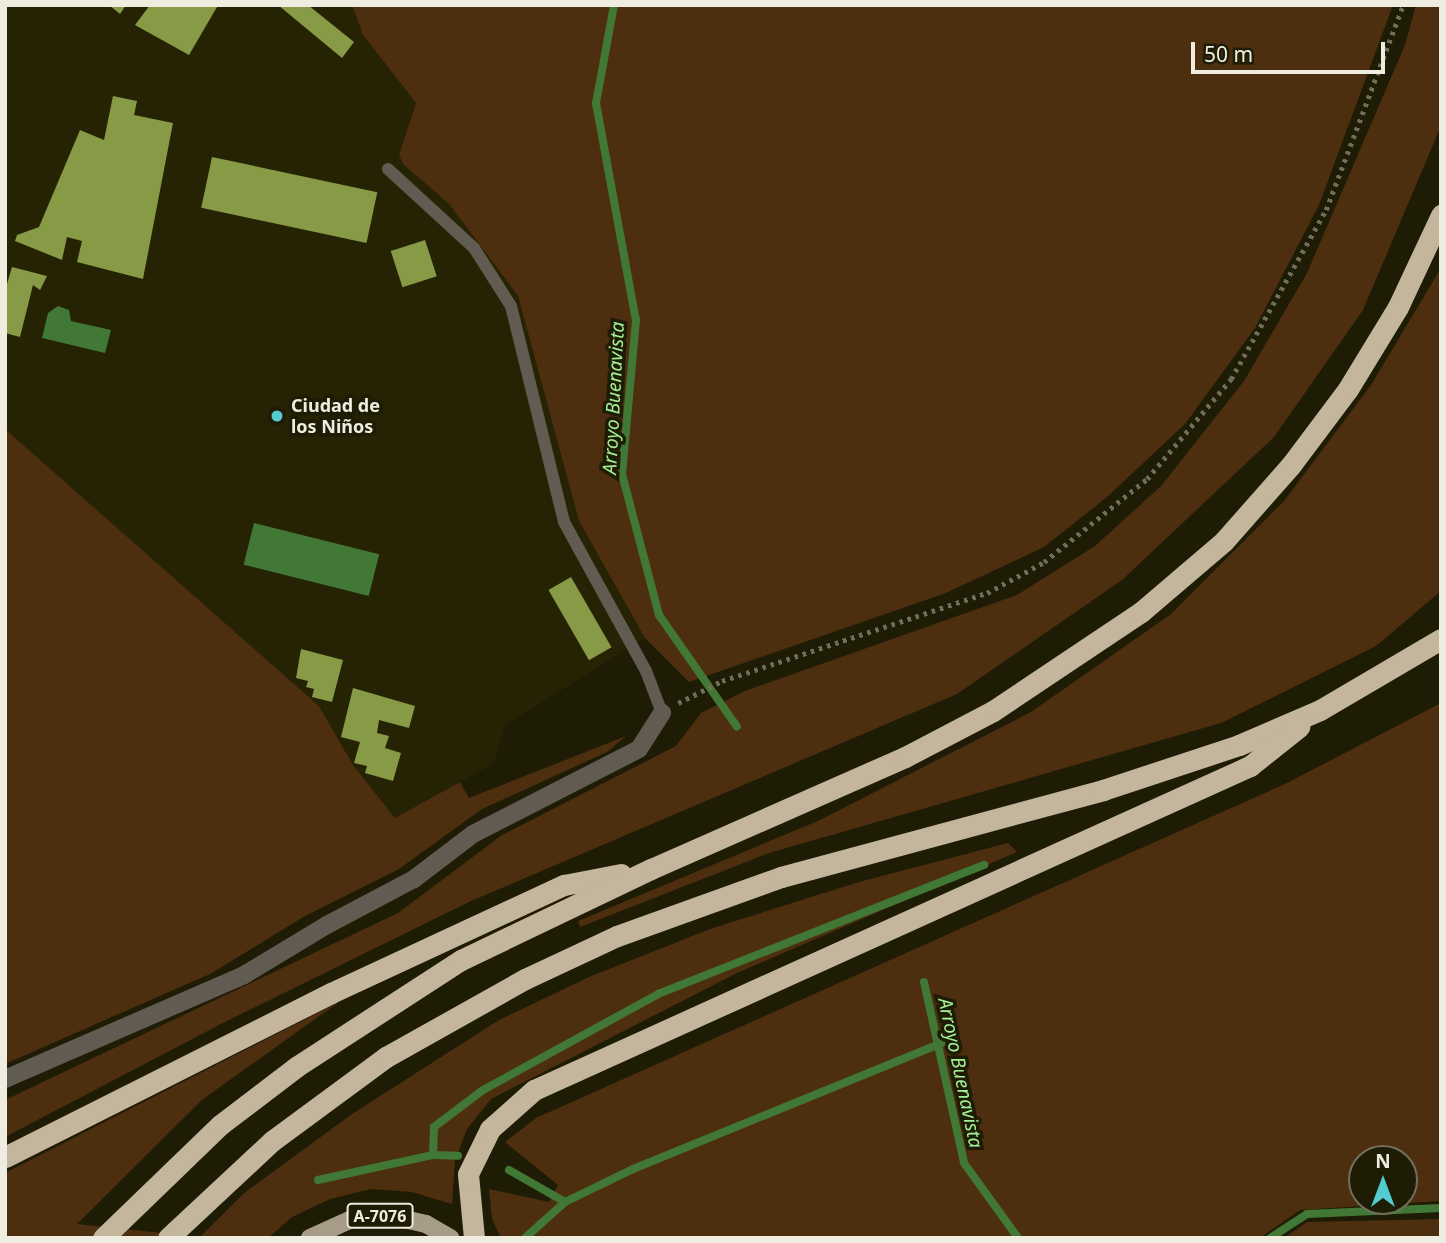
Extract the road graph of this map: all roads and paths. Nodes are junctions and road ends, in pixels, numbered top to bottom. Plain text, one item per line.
1 (1404, 5) edge
2 (388, 169) dead end
3 (1441, 215) edge
4 (1441, 639) edge
5 (694, 692) dead end
6 (1320, 710) junction
7 (662, 713) joint
8 (651, 869) junction
9 (5, 1079) edge
10 (5, 1157) edge
11 (103, 1238) edge
12 (168, 1238) edge
13 (310, 1238) edge
14 (450, 1238) edge
15 (474, 1238) edge

1 - 5 path
2 - 7 lane
3 - 8 highway
4 - 6 highway
6 - 12 highway
6 - 15 highway
7 - 9 street
8 - 10 highway
8 - 11 highway
13 - 14 main road, A-7076

